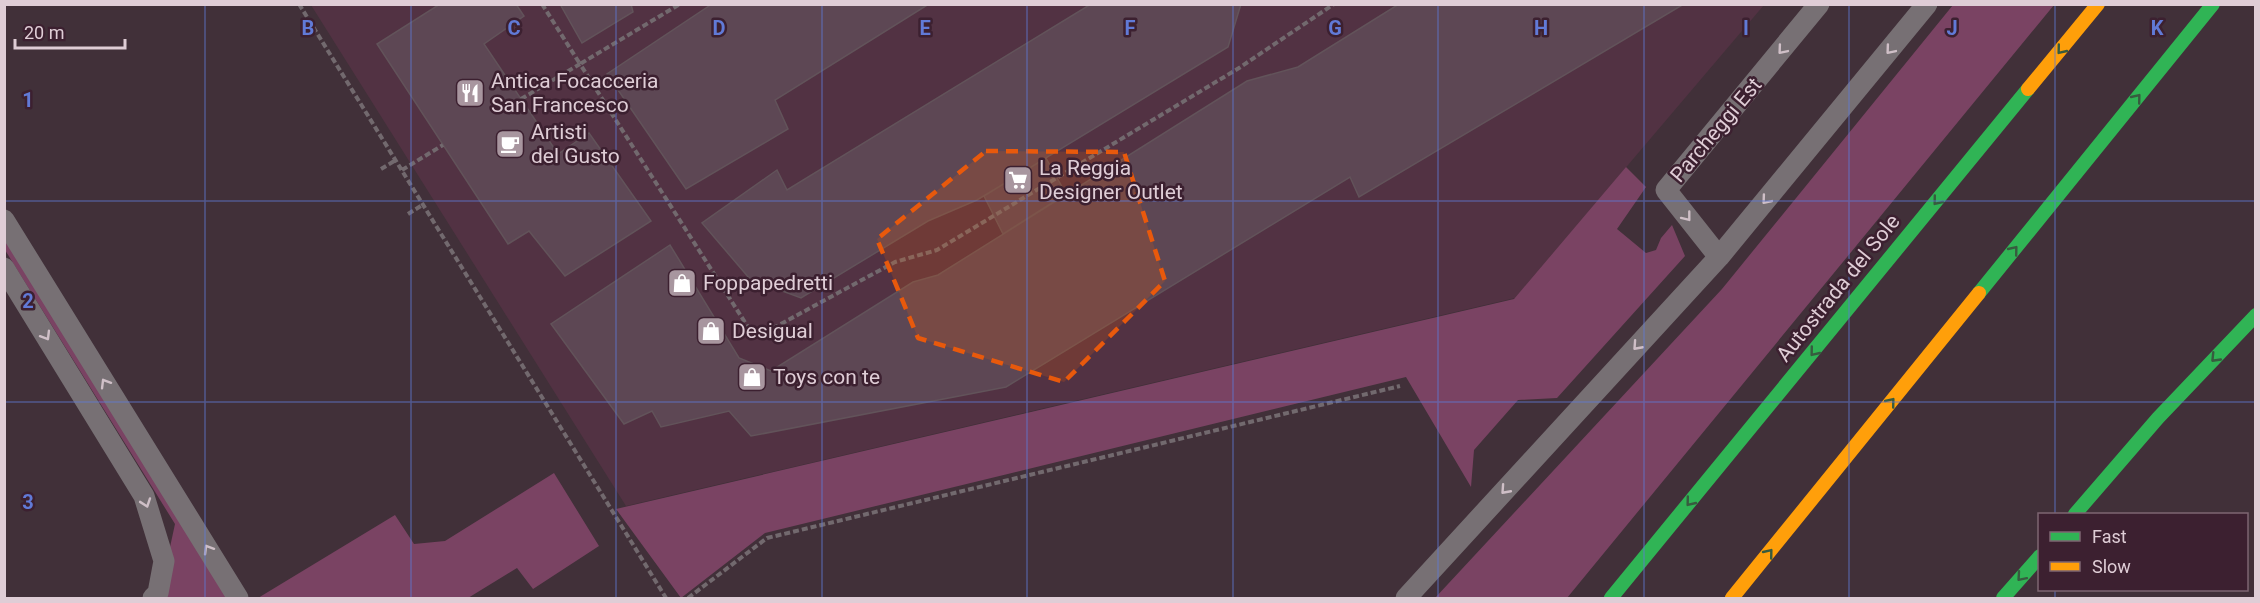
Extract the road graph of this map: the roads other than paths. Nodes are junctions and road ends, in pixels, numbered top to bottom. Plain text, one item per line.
1 (1819, 4) edge
2 (1927, 4) edge
3 (2098, 4) edge
4 (2213, 4) edge
5 (4, 220) edge
6 (1719, 257) junction
7 (4, 268) edge
8 (2256, 315) edge
9 (2076, 513) edge
10 (2038, 558) edge
11 (153, 598) edge
12 (238, 598) edge
13 (1406, 598) edge
14 (1611, 598) edge
15 (1732, 598) edge
16 (2004, 598) edge

1 -> 6 lane, Parcheggi Est
2 -> 6 lane
3 -> 14 main road, Autostrada del Sole
15 -> 4 main road
12 -> 5 lane
6 -> 13 lane
7 -> 11 lane
8 -> 9 main road
10 -> 16 main road

